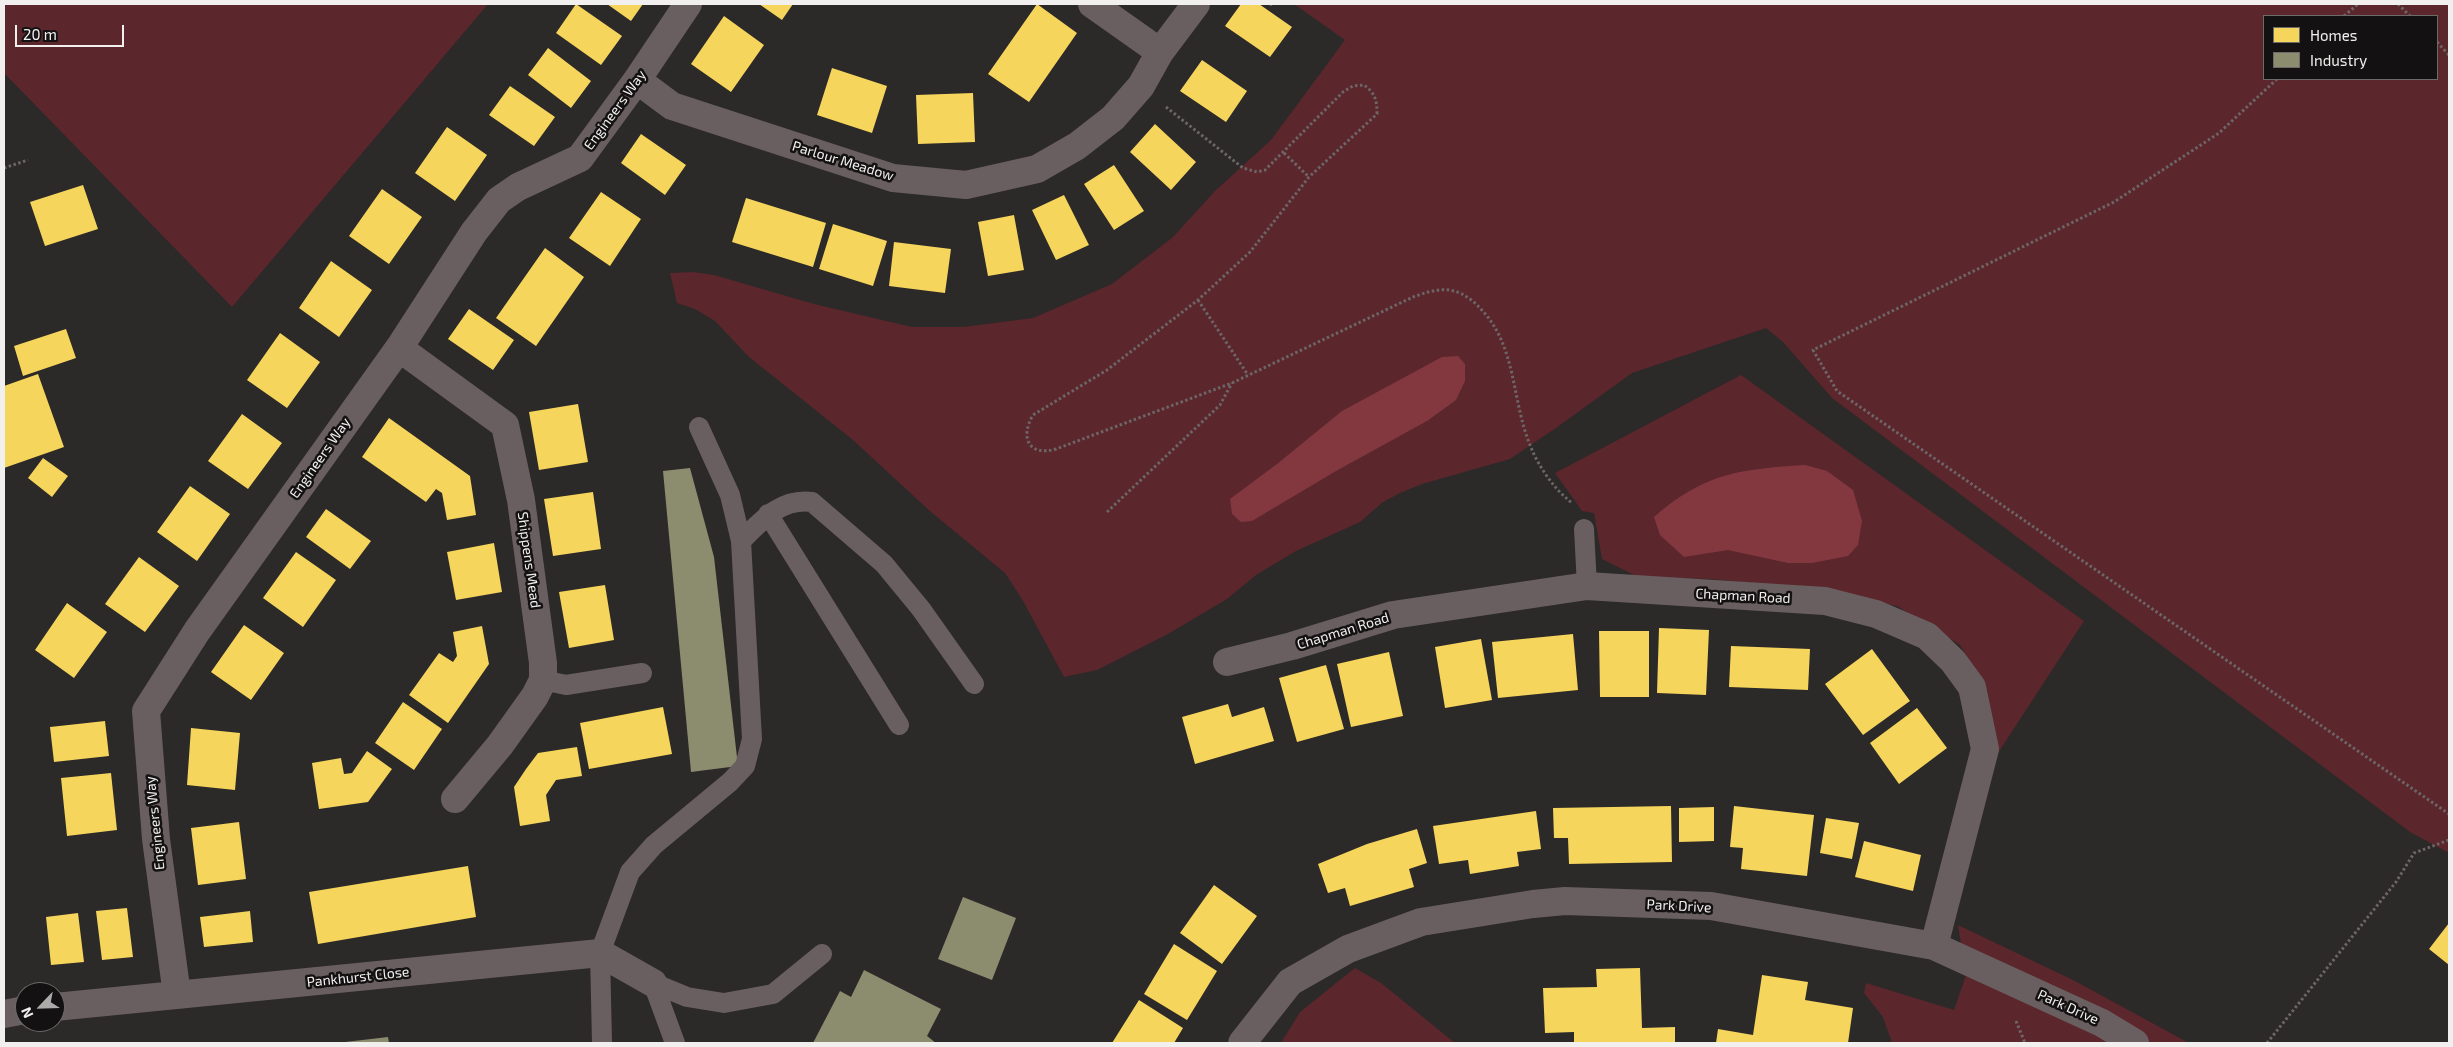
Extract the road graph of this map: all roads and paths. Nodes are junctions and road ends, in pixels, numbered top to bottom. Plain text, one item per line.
1 (688, 4) edge
2 (1092, 4) edge
3 (1196, 4) edge
4 (2358, 4) edge
5 (2398, 4) edge
6 (2345, 15) edge
7 (2409, 15) edge
8 (2438, 43) edge
9 (1160, 52) junction
10 (2449, 55) edge
11 (637, 80) junction
12 (2276, 80) edge
13 (1141, 86) junction
14 (1284, 153) junction
15 (28, 160) dead end
16 (4, 168) edge
17 (1309, 177) junction
18 (1198, 300) junction
19 (399, 348) junction
20 (1248, 375) junction
21 (1232, 383) junction
22 (699, 427) dead end
23 (1574, 511) dead end
24 (1107, 512) dead end
25 (768, 514) junction
26 (1584, 528) dead end
27 (741, 541) junction
28 (1587, 586) junction
29 (1227, 662) dead end
30 (642, 673) dead end
31 (543, 680) junction
32 (974, 684) dead end
33 (899, 725) dead end
34 (455, 798) dead end
35 (2449, 814) edge
36 (2449, 840) edge
37 (1934, 946) junction
38 (600, 953) junction
39 (822, 954) dead end
40 (653, 983) junction
41 (176, 995) junction
42 (65, 1006) edge
43 (602, 1043) edge
44 (675, 1043) edge
45 (1242, 1043) edge
46 (2135, 1043) edge
47 (2267, 1043) edge

1 - 11 street, Engineers Way
2 - 9 street
3 - 9 street, Parlour Meadow
4 - 6 path
5 - 7 path
8 - 10 path
9 - 13 street, Parlour Meadow
11 - 13 street, Parlour Meadow
11 - 19 street, Engineers Way
12 - 35 path
13 - 14 path
14 - 17 path
14 - 17 path
15 - 16 path
17 - 18 path
18 - 20 path
18 - 21 path
19 - 31 street, Shippens Mead
19 - 41 street, Engineers Way
20 - 21 path
20 - 23 path
21 - 24 path
22 - 27 lane
25 - 27 lane
25 - 32 lane
25 - 33 lane
26 - 28 lane
27 - 38 lane
28 - 29 street, Chapman Road
28 - 37 street, Chapman Road
30 - 31 lane
31 - 34 street
36 - 47 path
37 - 45 street, Park Drive
37 - 46 street, Park Drive
38 - 40 street
38 - 41 street, Pankhurst Close
38 - 43 lane
39 - 40 lane
40 - 44 lane
41 - 42 street, Pankhurst Close

